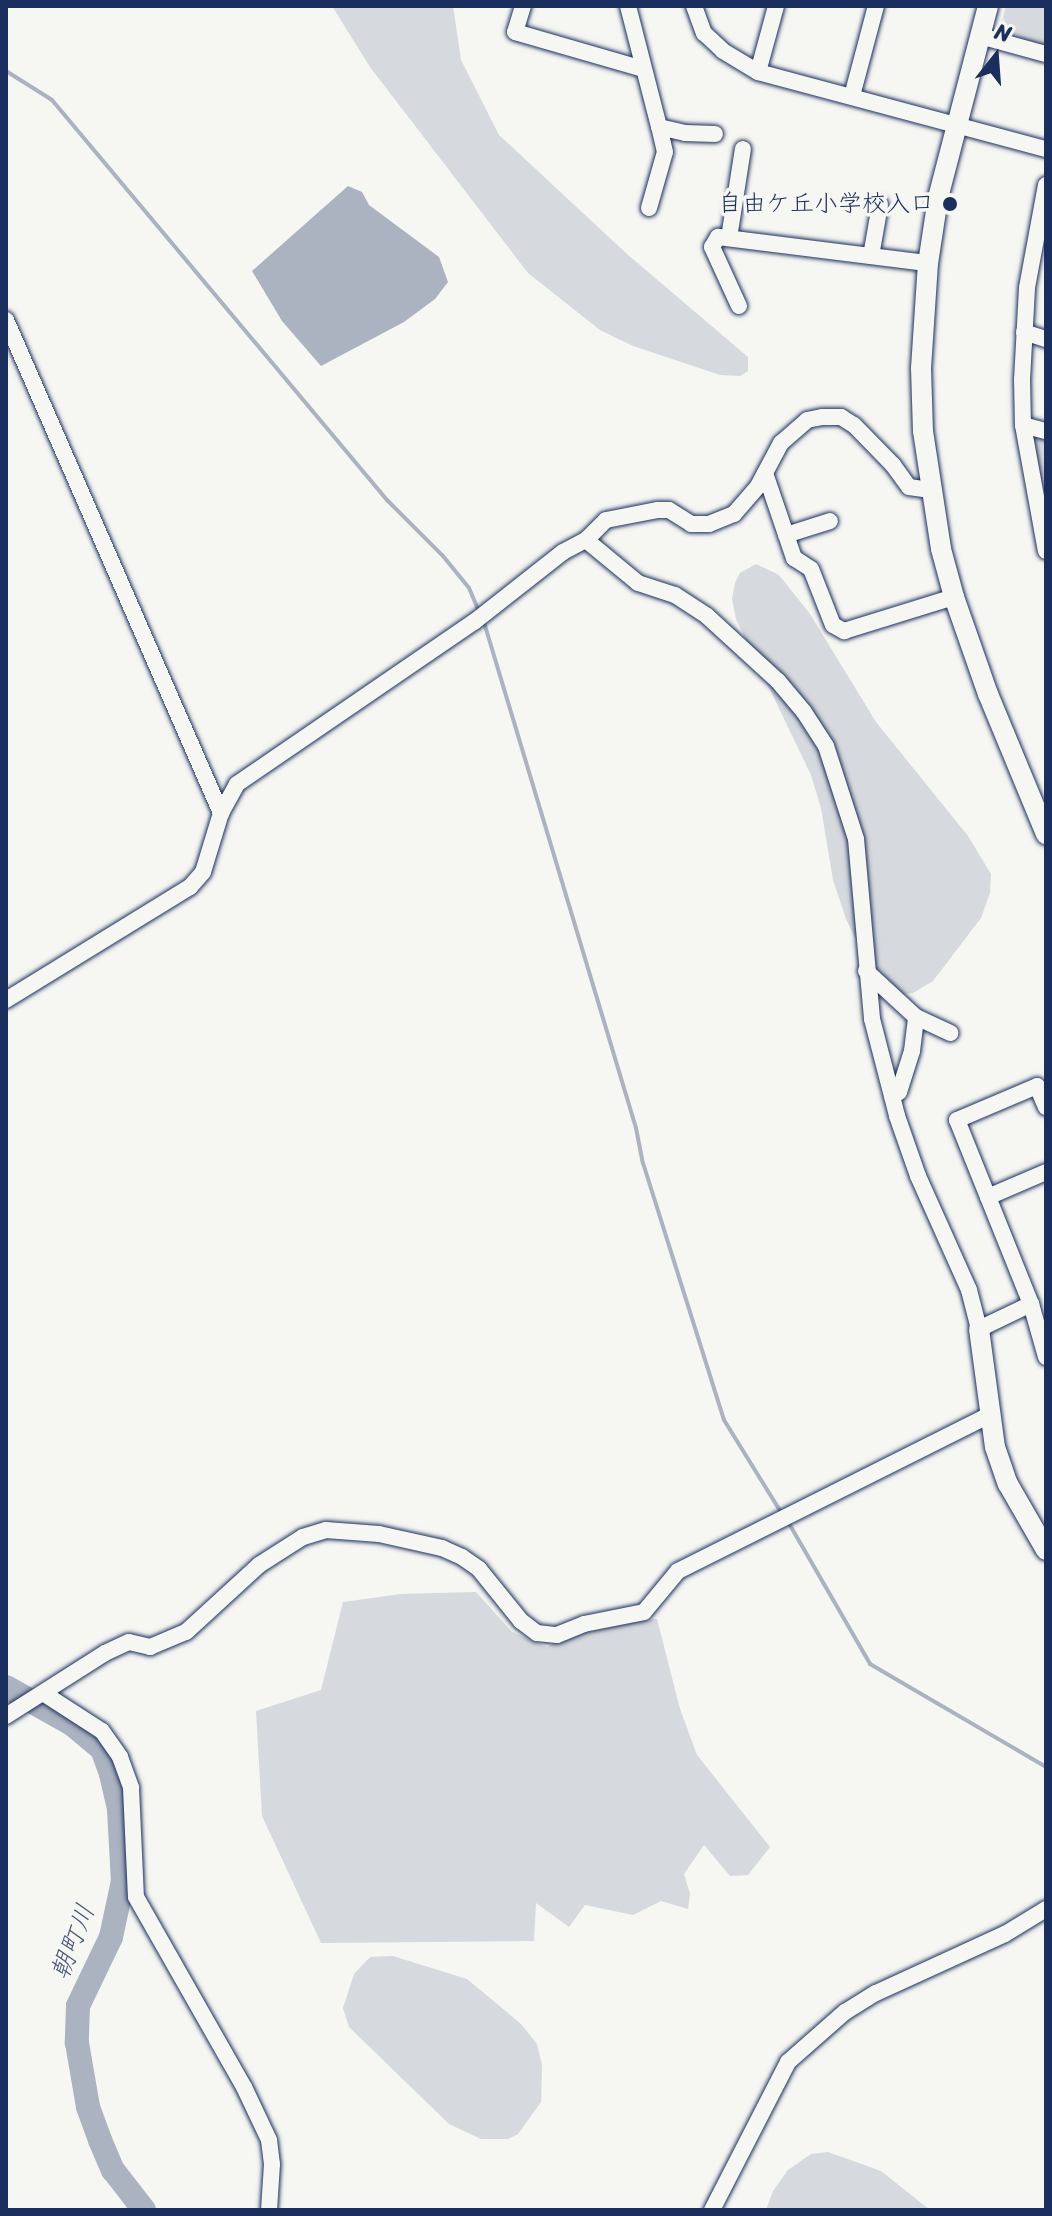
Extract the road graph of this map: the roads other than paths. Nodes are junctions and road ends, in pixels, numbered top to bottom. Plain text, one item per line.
1 (523, 6) edge
2 (628, 6) edge
3 (694, 6) edge
4 (776, 6) edge
5 (876, 6) edge
6 (988, 6) edge
7 (980, 36) junction
8 (1046, 54) edge
9 (643, 69) junction
10 (758, 72) junction
11 (852, 96) junction
12 (956, 126) junction
13 (659, 127) junction
14 (715, 134) dead end
15 (743, 149) dead end
16 (1046, 149) edge
17 (1046, 185) edge
18 (880, 205) dead end
19 (649, 208) dead end
20 (729, 238) junction
21 (1040, 244) edge
22 (871, 256) junction
23 (928, 263) junction
24 (739, 306) dead end
25 (6, 320) edge
26 (1024, 332) junction
27 (1046, 339) edge
28 (1023, 425) junction
29 (1046, 431) edge
30 (765, 473) junction
31 (931, 490) junction
32 (830, 521) dead end
33 (786, 535) junction
34 (586, 540) junction
35 (1046, 551) edge
36 (954, 597) junction
37 (221, 813) junction
38 (1046, 834) edge
39 (866, 971) junction
40 (6, 1000) edge
41 (916, 1017) junction
42 (950, 1033) dead end
43 (892, 1096) junction
44 (1046, 1107) edge
45 (1046, 1172) edge
46 (988, 1197) junction
47 (1031, 1304) junction
48 (979, 1329) junction
49 (1046, 1357) edge
50 (992, 1414) junction
51 (1046, 1550) edge
52 (43, 1693) junction
53 (6, 1716) edge
54 (1046, 1909) edge
55 (269, 2210) edge
56 (712, 2210) edge

1 - 9 street
2 - 9 street
3 - 10 street
4 - 10 street
5 - 11 street
6 - 7 street
7 - 8 street
7 - 12 street
9 - 13 street
10 - 11 street
11 - 12 street
12 - 16 street
12 - 23 street
13 - 14 street
13 - 19 street
15 - 20 street
17 - 21 street
18 - 22 street
20 - 22 street
20 - 24 street
21 - 26 street
22 - 23 street
23 - 31 street
25 - 37 street
26 - 27 street
26 - 28 street
28 - 29 street
28 - 35 street
30 - 31 street
30 - 33 street
30 - 34 street
31 - 36 street
32 - 33 street
33 - 36 street
34 - 37 street
34 - 39 street
36 - 38 street
37 - 40 street
39 - 41 street
39 - 43 street
41 - 42 street
41 - 43 street
43 - 48 street
44 - 46 street
45 - 46 street
46 - 47 street
47 - 48 street
47 - 49 street
48 - 50 street
50 - 51 street
50 - 52 street
52 - 53 street
52 - 55 street
54 - 56 street

